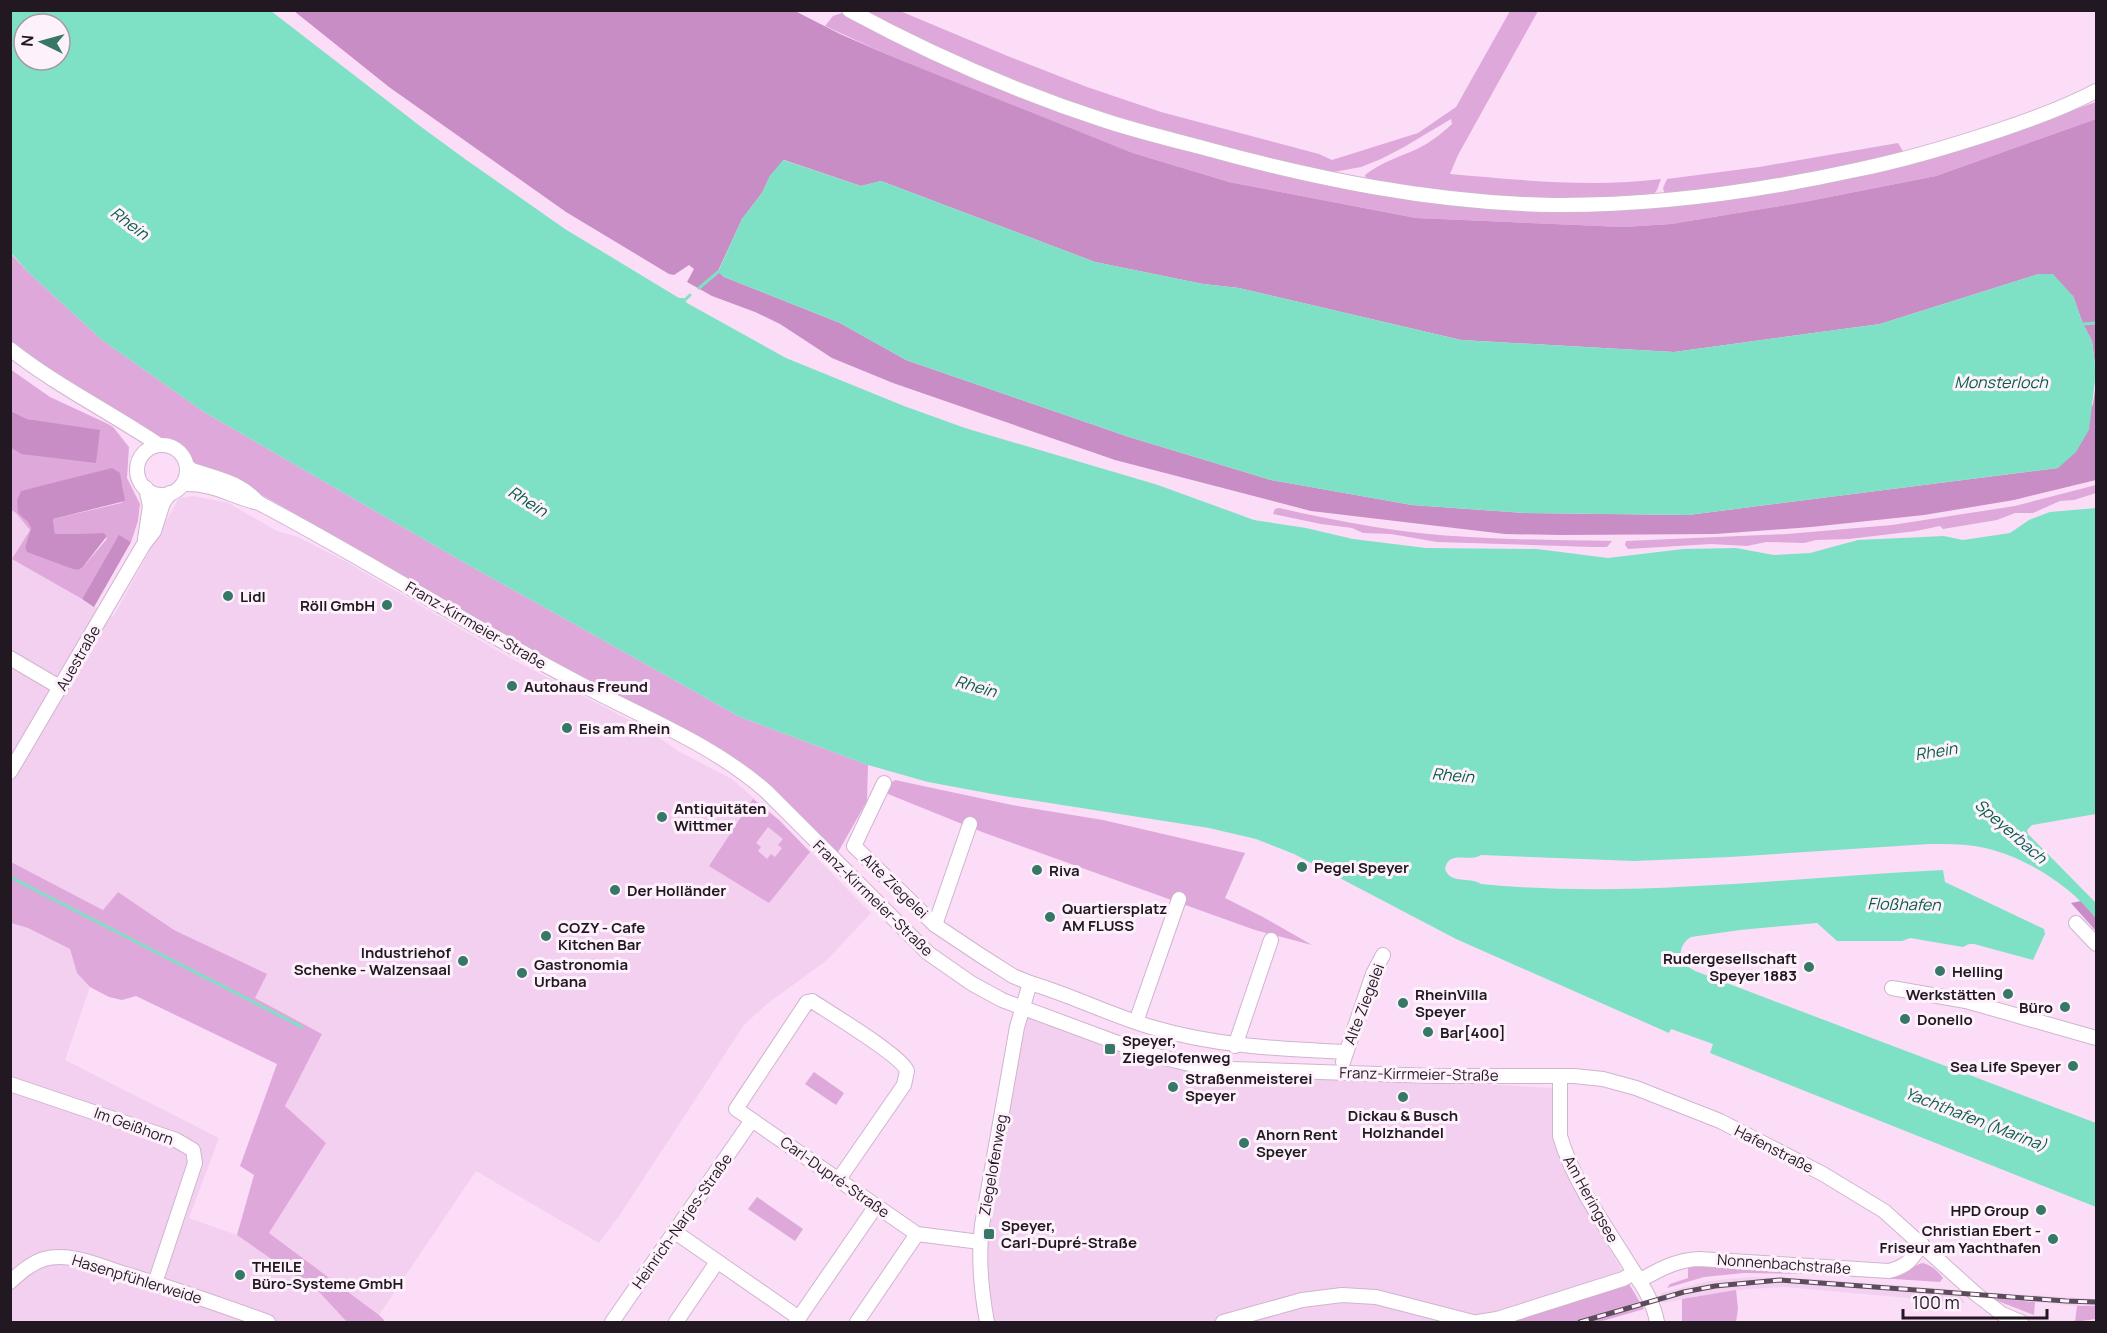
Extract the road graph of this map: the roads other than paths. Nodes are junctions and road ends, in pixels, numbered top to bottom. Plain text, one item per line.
1 (849, 10) edge
2 (2097, 91) edge
3 (10, 349) edge
4 (120, 420) junction
5 (159, 445) junction
6 (143, 454) junction
7 (187, 466) junction
8 (183, 484) junction
9 (146, 488) junction
10 (170, 493) junction
11 (259, 503) junction
12 (144, 544) junction
13 (10, 658) edge
14 (61, 688) junction
15 (10, 772) edge
16 (884, 783) dead end
17 (970, 824) dead end
18 (854, 846) junction
19 (839, 865) junction
20 (1179, 899) dead end
21 (2076, 923) dead end
22 (935, 925) junction
23 (1271, 940) dead end
24 (2097, 944) edge
25 (1383, 955) dead end
26 (1030, 983) junction
27 (1892, 988) dead end
28 (1022, 1008) junction
29 (1136, 1022) junction
30 (2097, 1038) edge
31 (1235, 1046) junction
32 (1345, 1052) junction
33 (1341, 1072) junction
34 (1560, 1076) junction
35 (10, 1084) edge
36 (752, 1120) junction
37 (839, 1179) junction
38 (876, 1206) junction
39 (675, 1232) junction
40 (917, 1234) junction
41 (980, 1242) junction
42 (1922, 1244) junction
43 (717, 1262) junction
44 (1637, 1277) junction
45 (10, 1282) edge
46 (155, 1283) junction
47 (797, 1320) edge
48 (2014, 1321) edge
49 (268, 1323) edge
50 (612, 1323) edge
51 (676, 1323) edge
52 (857, 1323) edge
53 (987, 1323) edge
54 (1223, 1323) edge
55 (1473, 1323) edge
56 (1478, 1323) edge
57 (1657, 1323) edge

1 - 2 street
3 - 4 street, Franz-Kirrmeier-Straße
4 - 5 street, Franz-Kirrmeier-Straße
4 - 6 street, Franz-Kirrmeier-Straße
5 - 6 street
5 - 7 street, Franz-Kirrmeier-Straße
6 - 9 street
7 - 8 street
7 - 11 street, Franz-Kirrmeier-Straße
8 - 10 street
8 - 11 street, Franz-Kirrmeier-Straße
9 - 10 street
9 - 12 street, Auestraße
10 - 12 street, Auestraße
11 - 19 street, Franz-Kirrmeier-Straße
12 - 14 street, Auestraße
13 - 14 street
14 - 15 street, Auestraße
16 - 18 street, Alte Ziegelei
17 - 22 street, Alte Ziegelei
18 - 19 street
18 - 22 street, Alte Ziegelei
19 - 28 street, Franz-Kirrmeier-Straße
20 - 29 street
21 - 24 street
22 - 26 street, Alte Ziegelei
23 - 31 street
25 - 32 street, Alte Ziegelei
26 - 28 street
26 - 29 street, Alte Ziegelei
27 - 30 street
28 - 33 street, Franz-Kirrmeier-Straße
28 - 41 street, Ziegelofenweg
29 - 31 street, Alte Ziegelei
31 - 32 street, Alte Ziegelei
32 - 33 street, Alte Ziegelei
33 - 34 street, Franz-Kirrmeier-Straße
34 - 42 street, Hafenstraße
34 - 44 street, Am Heringsee
35 - 46 street, Im Geißhorn
36 - 37 street, Carl-Dupré-Straße
36 - 37 street
36 - 39 street, Heinrich-Narjes-Straße
37 - 38 street, Carl-Dupré-Straße
38 - 40 street, Carl-Dupré-Straße
38 - 47 street
39 - 43 street
39 - 50 street, Heinrich-Narjes-Straße
40 - 41 street, Carl-Dupré-Straße
40 - 52 street
41 - 53 street, Ziegelofenweg
42 - 44 street, Nonnenbachstraße
42 - 48 street, Hafenstraße
43 - 47 street
43 - 51 street
44 - 56 street, Nonnenbachstraße
44 - 57 street, Am Heringsee
45 - 46 street, Hasenpfühlerweide
46 - 49 street, Hasenpfühlerweide
54 - 55 street

